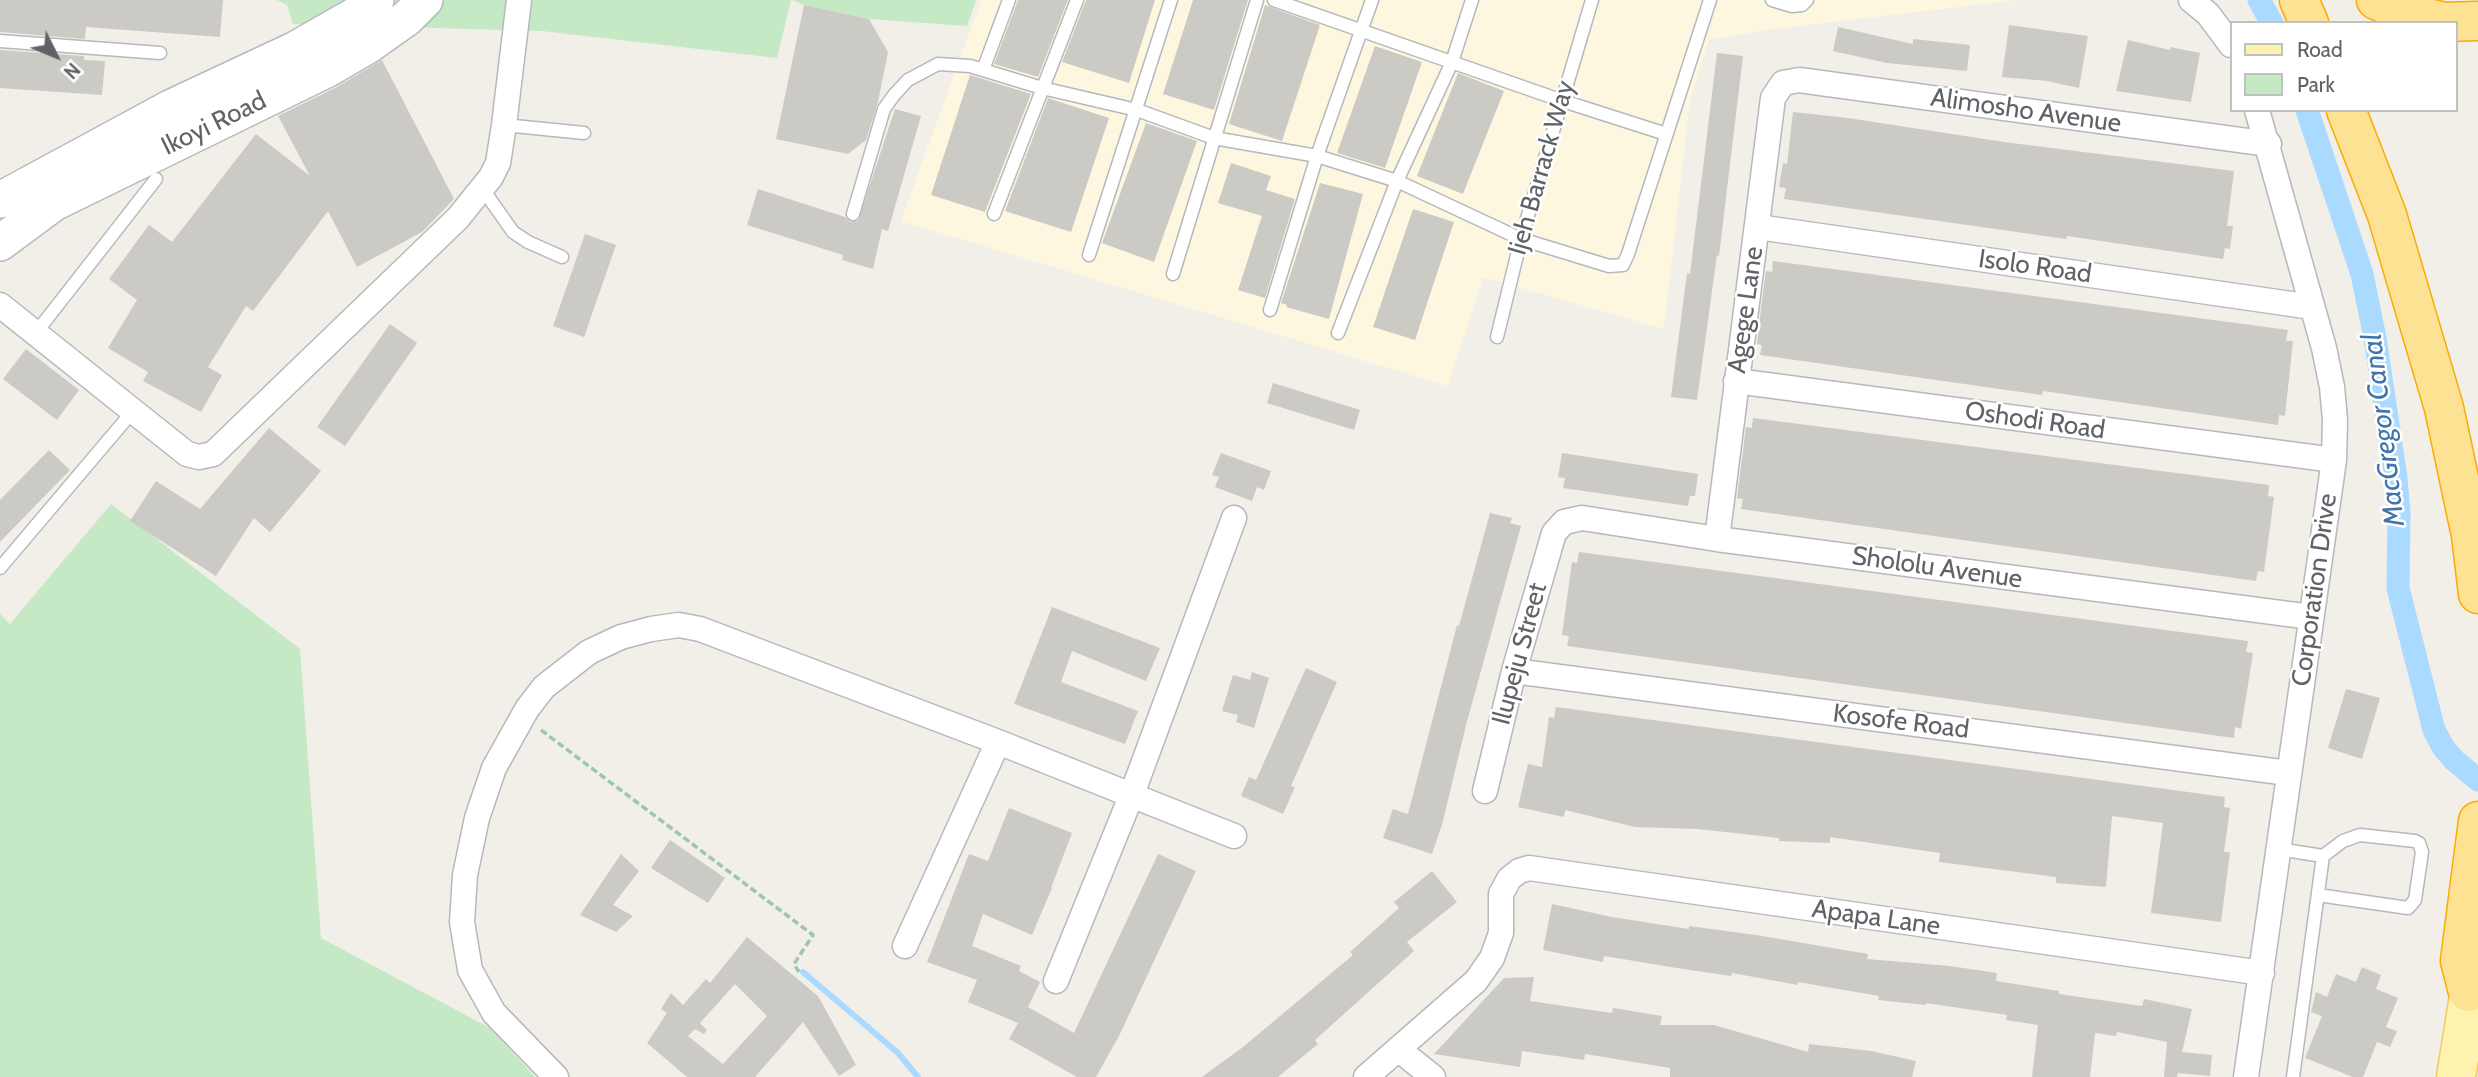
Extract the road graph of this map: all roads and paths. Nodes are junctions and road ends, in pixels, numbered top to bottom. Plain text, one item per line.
1 (376, 0) edge
2 (425, 0) edge
3 (519, 0) edge
4 (1009, 0) edge
5 (1077, 0) edge
6 (1171, 0) edge
7 (1257, 0) edge
8 (1274, 0) edge
9 (1372, 0) edge
10 (1472, 0) edge
11 (1592, 0) edge
12 (1710, 0) edge
13 (1772, 0) edge
14 (1807, 0) edge
15 (2191, 0) edge
16 (2299, 0) edge
17 (2376, 0) edge
18 (2308, 21) edge
19 (2441, 21) edge
20 (2478, 21) edge
21 (2457, 22) edge
22 (1362, 30) junction
23 (0, 41) edge
24 (2230, 44) edge
25 (160, 53) dead end
26 (1452, 62) junction
27 (983, 70) junction
28 (1783, 83) joint
29 (1042, 88) junction
30 (1560, 100) junction
31 (1136, 110) junction
32 (2258, 112) edge
33 (2347, 112) edge
34 (504, 125) junction
35 (584, 133) dead end
36 (1666, 134) junction
37 (1214, 138) junction
38 (2269, 144) junction
39 (1317, 156) junction
40 (156, 179) dead end
41 (1397, 181) junction
42 (482, 188) junction
43 (0, 200) edge
44 (853, 214) dead end
45 (994, 214) dead end
46 (1758, 227) junction
47 (1521, 239) junction
48 (0, 243) edge
49 (1089, 255) dead end
50 (562, 257) dead end
51 (1173, 274) dead end
52 (0, 305) edge
53 (2312, 307) junction
54 (1270, 310) dead end
55 (1338, 333) dead end
56 (35, 334) junction
57 (1497, 337) dead end
58 (1736, 381) junction
59 (133, 411) junction
60 (2333, 460) junction
61 (1234, 518) dead end
62 (1564, 522) joint
63 (1717, 539) junction
64 (0, 568) edge
65 (2478, 594) edge
66 (2311, 617) junction
67 (1514, 671) junction
68 (522, 716) junction
69 (998, 742) junction
70 (2288, 773) junction
71 (1485, 791) dead end
72 (1132, 794) junction
73 (2477, 834) edge
74 (1234, 836) dead end
75 (2278, 849) junction
76 (2323, 856) junction
77 (2318, 895) junction
78 (2478, 943) edge
79 (905, 946) dead end
80 (799, 972) dead end
81 (2262, 973) junction
82 (1056, 981) dead end
83 (2468, 992) junction
84 (1398, 1049) junction
85 (556, 1077) edge
86 (1366, 1077) edge
87 (1433, 1077) edge
88 (2246, 1077) edge
89 (2293, 1077) edge
90 (2456, 1077) edge

1 - 43 main road, Ikoyi Road
2 - 48 main road, Ikoyi Road
3 - 34 street
4 - 27 lane
5 - 29 lane
6 - 31 lane
7 - 37 lane
8 - 22 lane
9 - 22 lane
10 - 26 lane
11 - 30 lane, Ijeh Barrack Way
12 - 36 lane
13 - 14 lane
15 - 24 street
16 - 18 highway
17 - 19 highway
20 - 21 highway
22 - 26 lane
22 - 39 lane
23 - 25 lane
26 - 30 lane
26 - 41 lane
27 - 29 lane
27 - 44 lane
28 - 38 street, Alimosho Avenue
28 - 46 street, Agege Lane
29 - 31 lane
29 - 45 lane
30 - 36 lane
30 - 47 lane, Ijeh Barrack Way
31 - 37 lane
31 - 49 lane
32 - 38 street, Corporation Drive
33 - 65 highway
34 - 35 lane
34 - 42 street
36 - 47 lane
37 - 39 lane
37 - 51 lane
38 - 53 street, Corporation Drive
39 - 41 lane
39 - 54 lane
40 - 56 lane
41 - 47 lane
41 - 55 lane
42 - 50 lane
42 - 59 street
46 - 53 street, Isolo Road
46 - 58 street, Agege Lane
47 - 57 lane, Ijeh Barrack Way
52 - 56 street
53 - 60 street, Corporation Drive
56 - 59 street
58 - 60 street, Oshodi Road
58 - 63 street, Agege Lane
59 - 64 lane
60 - 66 street, Corporation Drive
61 - 72 street
62 - 63 street, Shololu Avenue
62 - 67 street, Ilupeju Street
63 - 66 street, Shololu Avenue
66 - 70 street, Corporation Drive
67 - 70 street, Kosofe Road
67 - 71 street, Ilupeju Street
68 - 69 street
68 - 80 path
68 - 85 street
69 - 72 street
69 - 79 street
70 - 75 street, Corporation Drive
72 - 74 street
72 - 82 street
73 - 83 highway
75 - 76 lane
75 - 81 street, Corporation Drive
76 - 77 lane
76 - 77 lane
77 - 89 lane
78 - 83 main road
81 - 84 street, Apapa Lane
81 - 88 street, Corporation Drive
83 - 90 main road
84 - 86 street
84 - 87 street

